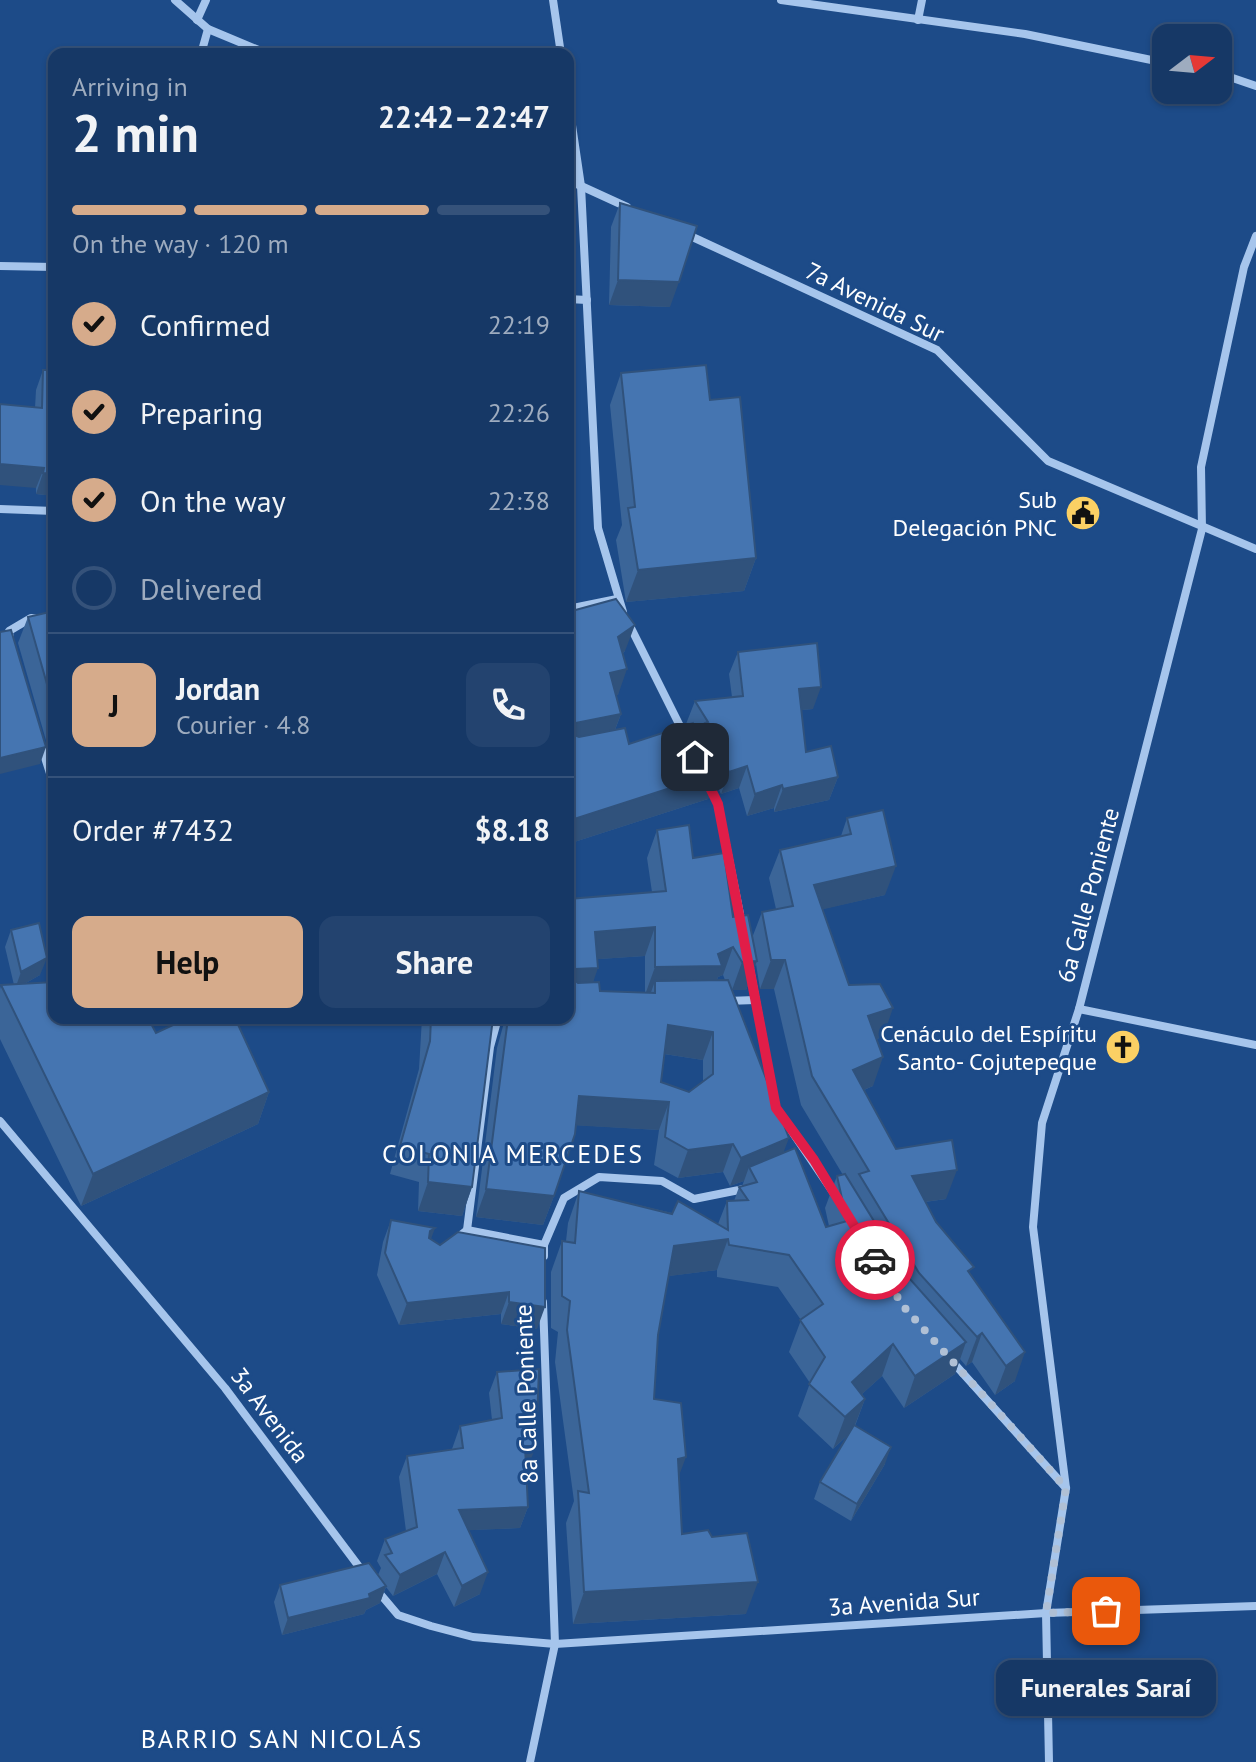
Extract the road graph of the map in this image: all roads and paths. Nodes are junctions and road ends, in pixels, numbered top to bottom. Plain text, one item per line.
1 (175, 0) edge
2 (206, 0) edge
3 (553, 0) edge
4 (781, 0) edge
5 (922, 0) edge
6 (197, 20) junction
7 (918, 20) junction
8 (208, 29) junction
9 (203, 48) edge
10 (254, 48) edge
11 (560, 48) edge
12 (1152, 60) edge
13 (1232, 78) edge
14 (1256, 86) edge
15 (574, 139) edge
16 (574, 183) edge
17 (581, 186) junction
18 (639, 213) edge
19 (683, 233) edge
20 (1256, 236) edge
21 (0, 266) edge
22 (48, 267) edge
23 (574, 299) edge
24 (587, 300) junction
25 (0, 509) edge
26 (48, 511) edge
27 (1202, 529) junction
28 (1256, 549) edge
29 (617, 599) junction
30 (574, 608) edge
31 (48, 619) edge
32 (13, 653) edge
33 (37, 732) edge
34 (684, 733) junction
35 (669, 736) edge
36 (690, 748) edge
37 (48, 767) edge
38 (704, 776) edge
39 (744, 933) edge
40 (748, 960) edge
41 (755, 1000) junction
42 (724, 1001) edge
43 (1079, 1009) junction
44 (496, 1024) edge
45 (1256, 1045) edge
46 (0, 1121) edge
47 (814, 1160) junction
48 (800, 1166) edge
49 (760, 1182) edge
50 (846, 1213) edge
51 (467, 1230) junction
52 (544, 1245) junction
53 (444, 1250) edge
54 (544, 1272) edge
55 (543, 1286) edge
56 (943, 1351) edge
57 (1066, 1488) junction
58 (1256, 1606) edge
59 (1046, 1613) junction
60 (555, 1644) junction
61 (530, 1762) edge
62 (1049, 1762) edge

1 - 6 street
2 - 6 street
3 - 11 street
4 - 7 street
5 - 7 street
6 - 8 street
7 - 12 street
8 - 9 street
8 - 10 street
13 - 14 street
15 - 17 street
16 - 17 street
17 - 18 street
17 - 24 street
19 - 27 street, 7a Avenida Sur
20 - 27 street, 6a Calle Poniente
21 - 22 street
23 - 24 street
24 - 29 street
25 - 26 street
27 - 28 street, 7a Avenida Sur
27 - 43 street, 6a Calle Poniente
29 - 30 street
29 - 34 street
31 - 32 street
33 - 37 street
34 - 35 street
34 - 36 street
38 - 39 street
40 - 41 street
41 - 42 street
41 - 47 street
43 - 45 street
43 - 57 street, 6a Calle Poniente
44 - 51 street
46 - 60 street, 3a Avenida
47 - 48 street
47 - 50 street
49 - 52 street, 8a Calle Poniente
51 - 52 street
51 - 53 street
52 - 54 street, 8a Calle Poniente
55 - 60 street, 8a Calle Poniente
56 - 57 street
57 - 59 street, 6a Calle Poniente
58 - 59 street, 3a Avenida Sur
59 - 60 street, 3a Avenida Sur
59 - 62 street, 6a Calle Poniente
60 - 61 street, 8a Calle Poniente

